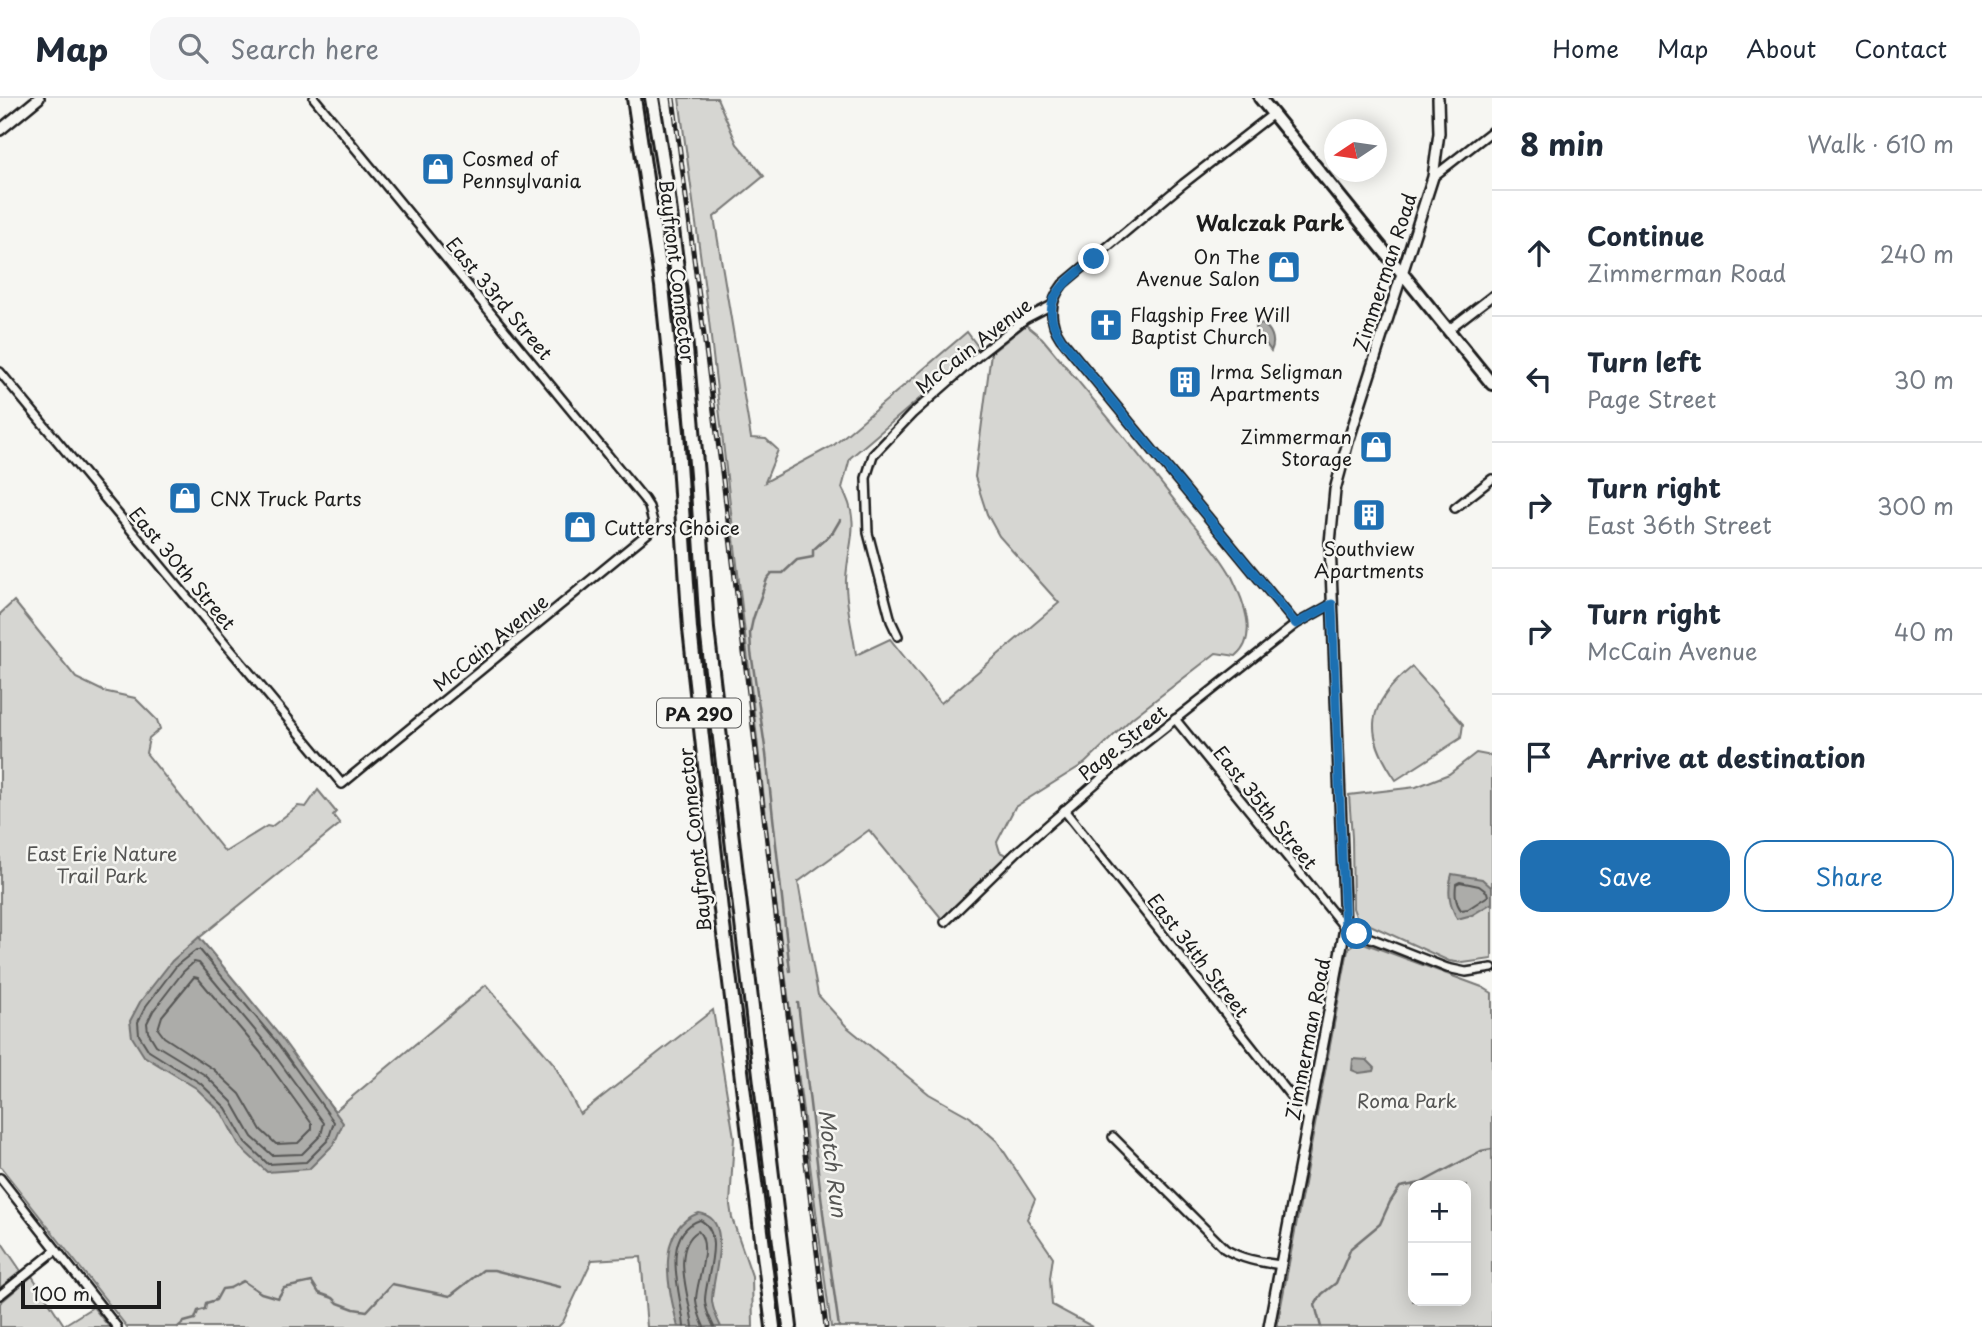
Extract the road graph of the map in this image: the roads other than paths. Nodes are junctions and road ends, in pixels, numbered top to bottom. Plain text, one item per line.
1 (39, 98) edge
2 (314, 98) edge
3 (634, 98) edge
4 (652, 98) edge
5 (1260, 98) edge
6 (1438, 98) edge
7 (1273, 114) junction
8 (0, 130) edge
9 (1492, 131) edge
10 (1433, 177) junction
11 (1402, 274) junction
12 (1492, 296) edge
13 (1052, 305) junction
14 (1448, 330) junction
15 (0, 372) edge
16 (1492, 384) edge
17 (1492, 479) edge
18 (1455, 508) dead end
19 (653, 522) joint
20 (1332, 604) junction
21 (1296, 624) junction
22 (898, 636) dead end
23 (1175, 719) junction
24 (342, 784) joint
25 (1064, 810) junction
26 (945, 922) dead end
27 (1345, 928) junction
28 (1489, 969) edge
29 (1309, 1119) junction
30 (1113, 1137) dead end
31 (0, 1178) edge
32 (56, 1250) junction
33 (1281, 1265) junction
34 (0, 1295) edge
35 (117, 1327) edge
36 (773, 1327) edge
37 (789, 1327) edge
38 (1269, 1327) edge

1 - 8 street
2 - 19 street, East 33rd Street
3 - 36 highway, Bayfront Connector / PA 290
4 - 37 highway, Bayfront Connector / PA 290
5 - 7 main road
6 - 10 street, Zimmerman Road
7 - 11 main road
7 - 13 street, McCain Avenue
9 - 10 street
10 - 11 street, Zimmerman Road
11 - 14 main road
11 - 20 street, Zimmerman Road
12 - 14 street
13 - 21 street
13 - 22 street, McCain Avenue
14 - 16 main road
15 - 24 street, East 30th Street
17 - 18 street
19 - 24 street, McCain Avenue
20 - 21 street, Page Street
20 - 27 street, Zimmerman Road
21 - 23 street, Page Street
23 - 25 street, Page Street
23 - 27 street, East 35th Street
25 - 26 street, Page Street
25 - 29 street, East 34th Street
27 - 28 street, East 35th Street
27 - 29 street, Zimmerman Road
29 - 33 street, Zimmerman Road
30 - 33 street
31 - 32 street
32 - 34 street
32 - 35 street
33 - 38 street, Zimmerman Road

